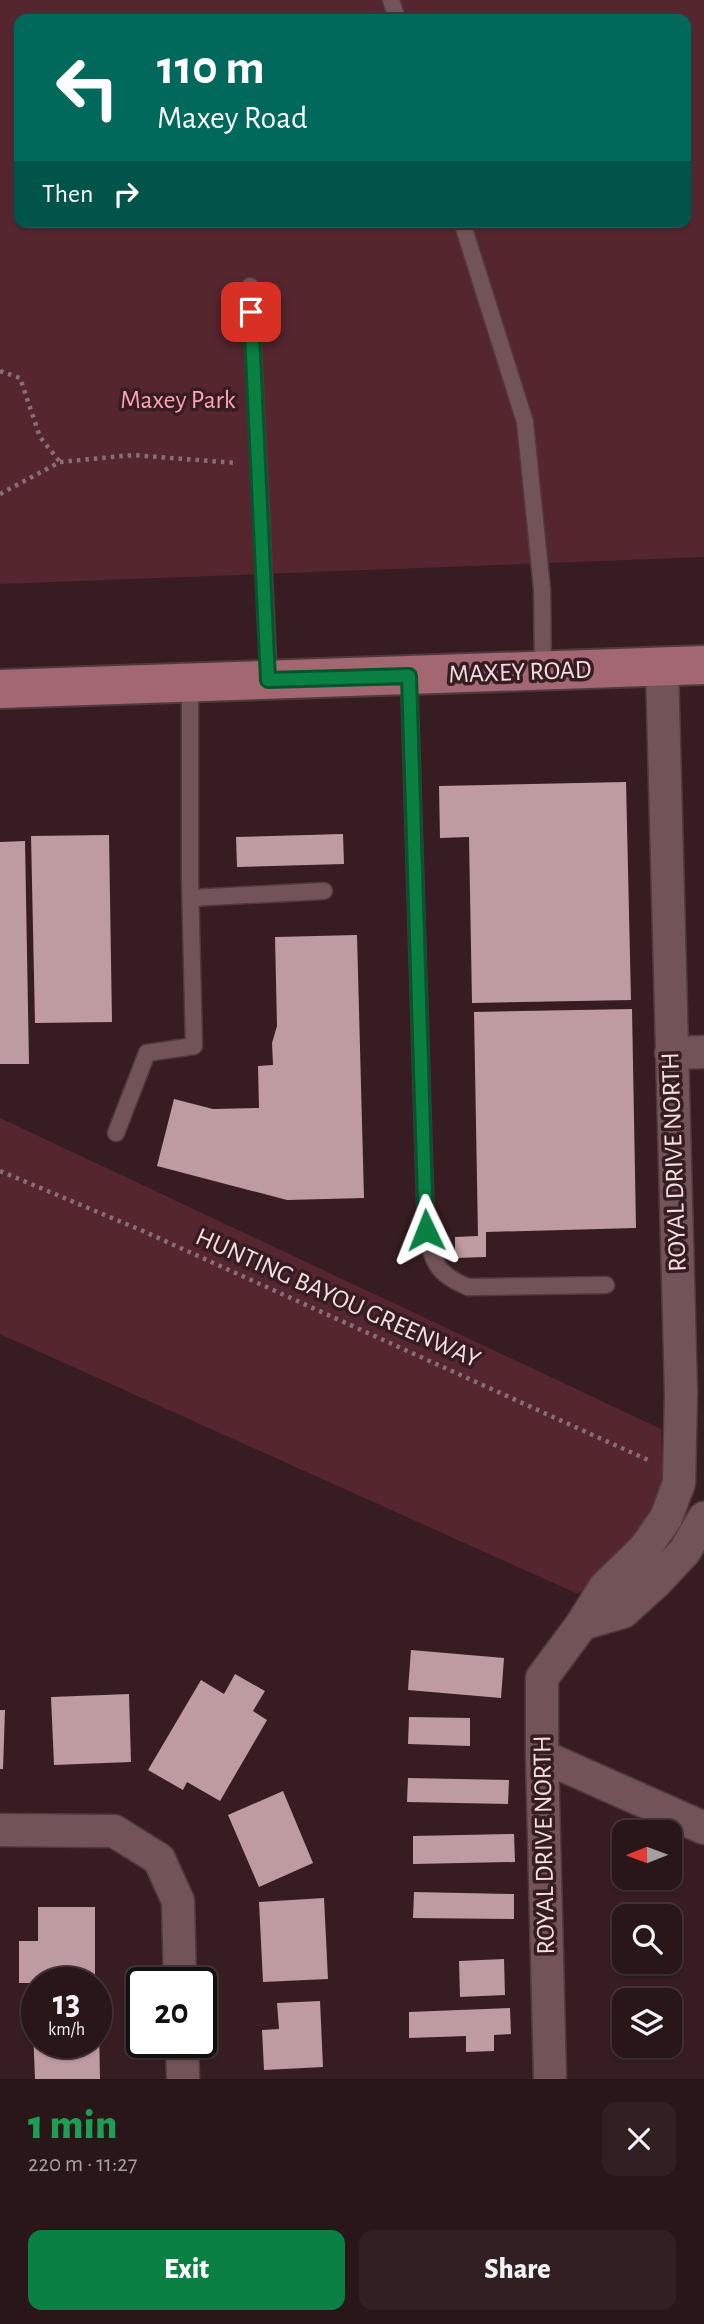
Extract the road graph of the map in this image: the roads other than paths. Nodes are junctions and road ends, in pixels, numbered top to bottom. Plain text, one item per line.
1 (464, 228) edge
2 (250, 286) dead end
3 (704, 665) edge
4 (662, 667) junction
5 (543, 671) junction
6 (409, 676) junction
7 (268, 680) junction
8 (190, 683) junction
9 (0, 689) edge
10 (324, 891) dead end
11 (191, 898) junction
12 (704, 1052) edge
13 (671, 1053) junction
14 (116, 1133) dead end
15 (606, 1284) dead end
16 (704, 1518) edge
17 (582, 1624) junction
18 (542, 1756) junction
19 (704, 1828) edge
20 (0, 1830) edge
21 (180, 1967) edge
22 (182, 2058) edge
23 (183, 2079) edge
24 (550, 2079) edge

1 - 5 lane
2 - 7 lane
3 - 4 main road, MAXEY ROAD
4 - 5 main road, MAXEY ROAD
4 - 13 street, ROYAL DRIVE NORTH
5 - 6 main road, MAXEY ROAD
6 - 7 main road, MAXEY ROAD
6 - 15 lane
7 - 8 main road, MAXEY ROAD
8 - 9 main road, MAXEY ROAD
8 - 11 lane
10 - 11 lane
11 - 14 lane
12 - 13 street
13 - 17 street, ROYAL DRIVE NORTH
16 - 17 street
17 - 18 street, ROYAL DRIVE NORTH
18 - 19 street
18 - 24 street, ROYAL DRIVE NORTH
20 - 21 street
22 - 23 street

